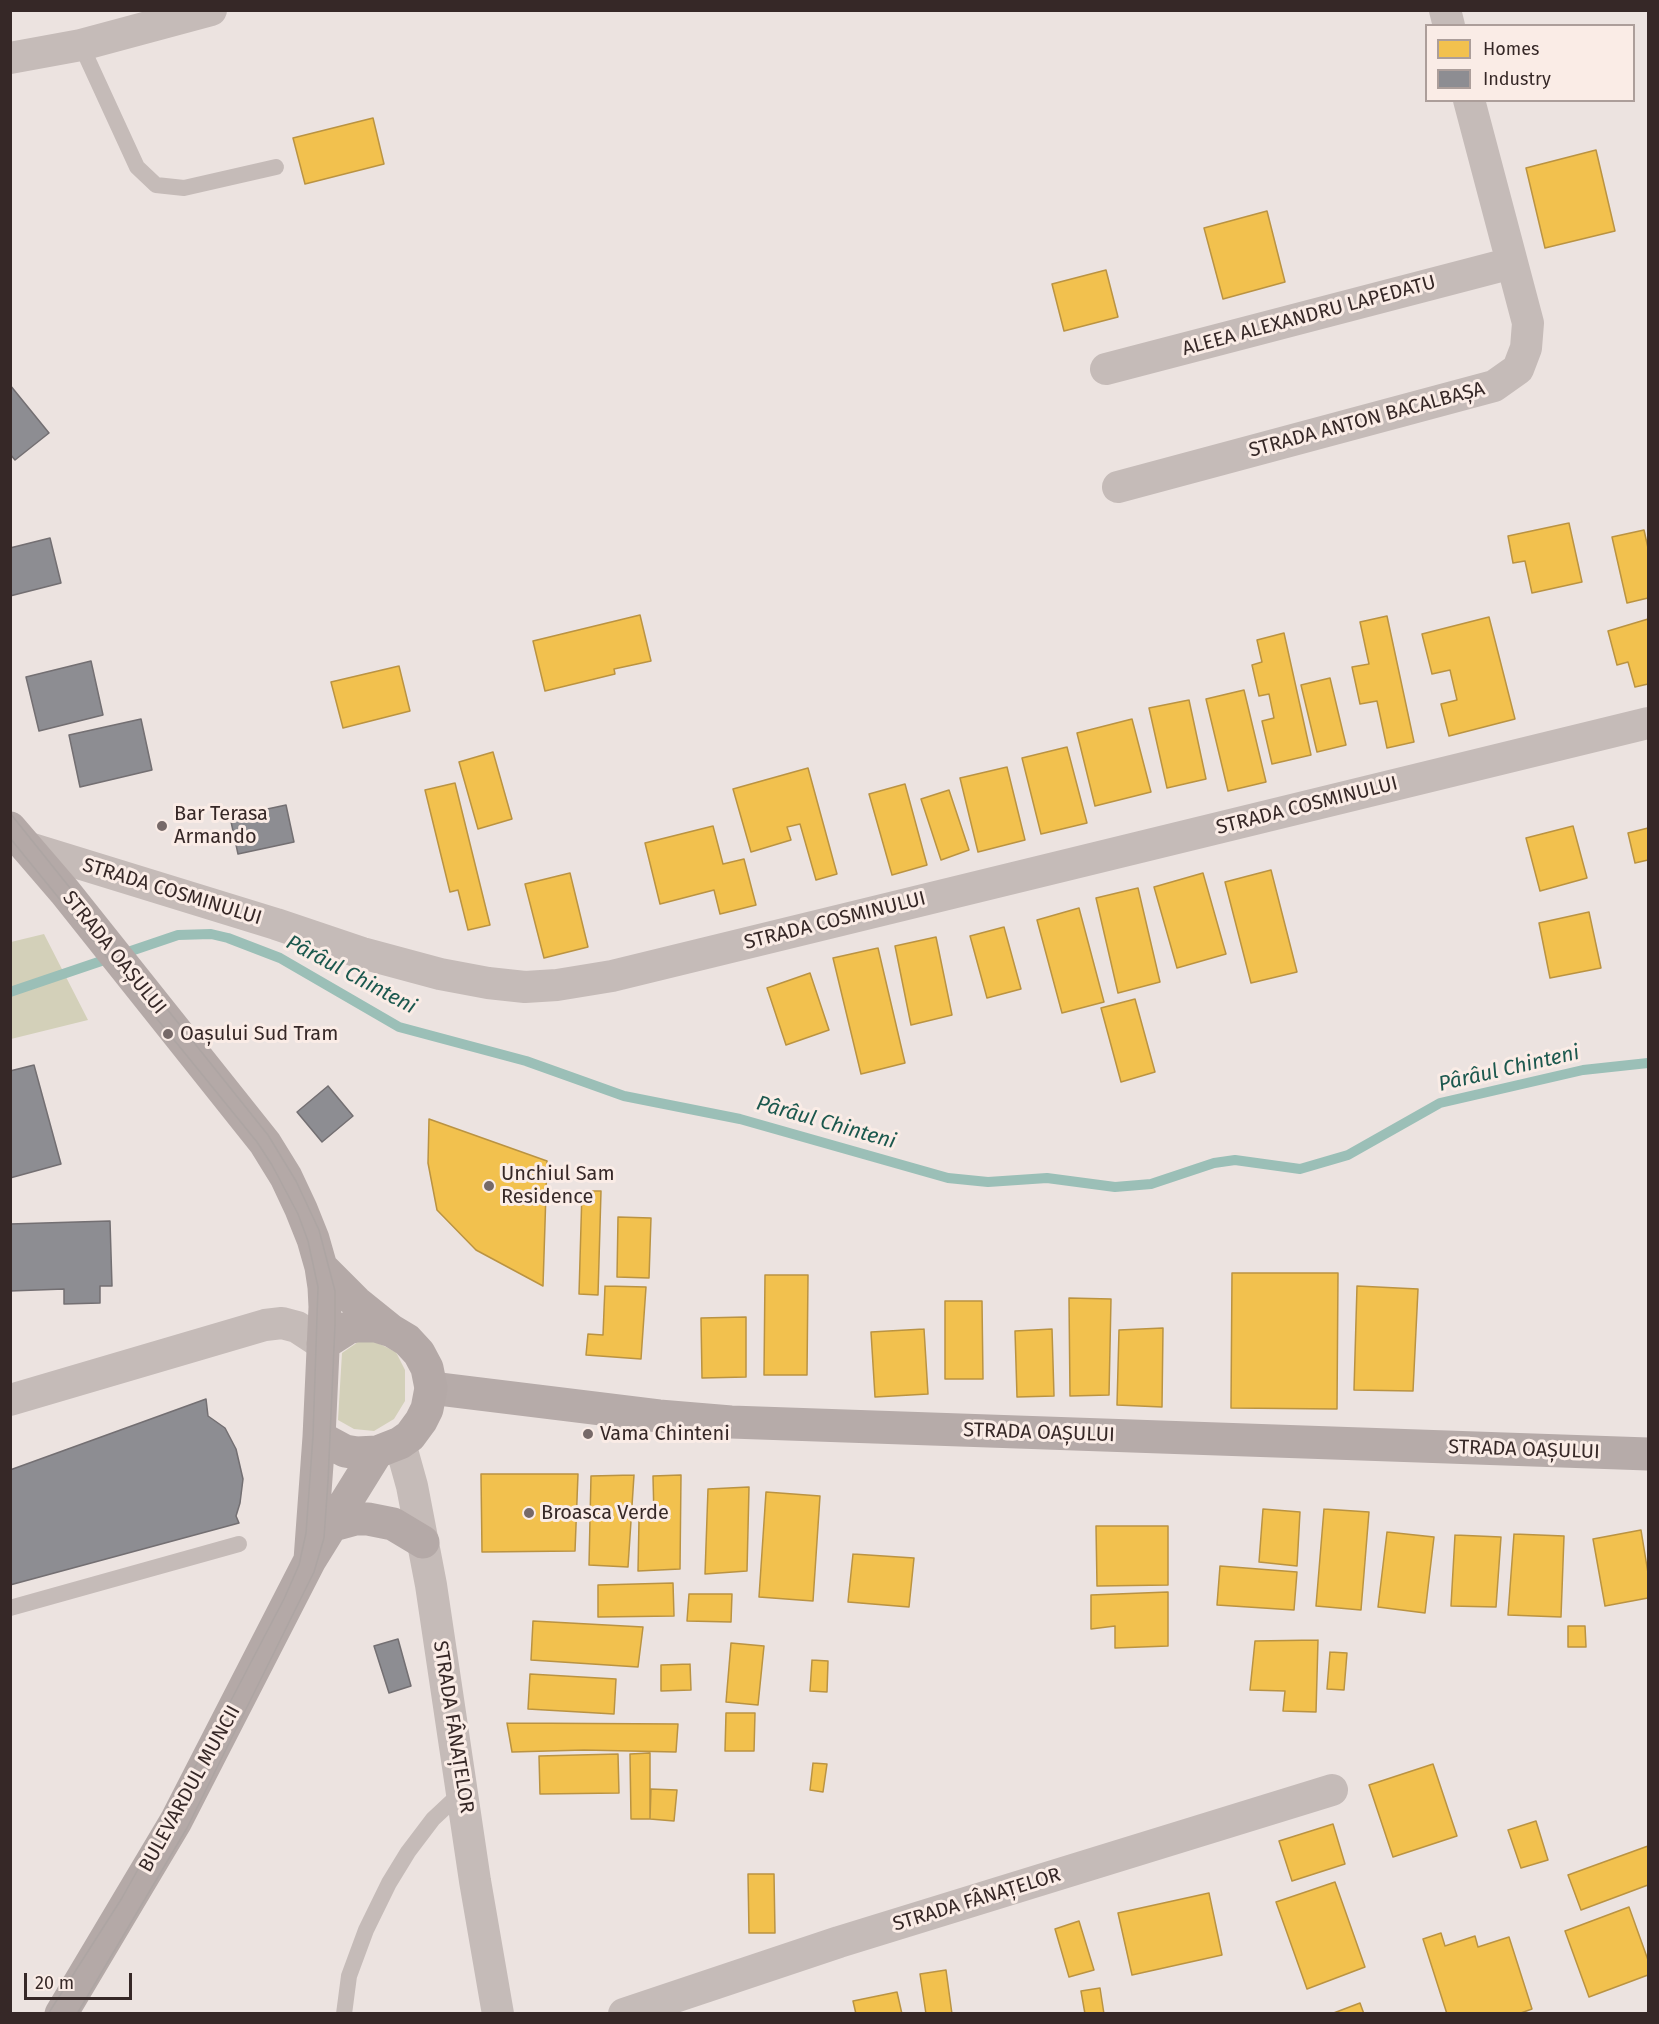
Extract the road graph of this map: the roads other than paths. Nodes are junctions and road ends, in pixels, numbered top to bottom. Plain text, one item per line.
1 (211, 10) edge
2 (81, 45) junction
3 (12, 53) edge
4 (1470, 102) edge
5 (276, 167) dead end
6 (1512, 263) junction
7 (1106, 369) dead end
8 (1118, 487) dead end
9 (1648, 723) edge
10 (18, 837) edge
11 (321, 1267) junction
12 (392, 1331) junction
13 (323, 1344) junction
14 (431, 1388) junction
15 (10, 1400) edge
16 (319, 1437) junction
17 (389, 1447) junction
18 (1648, 1454) edge
19 (333, 1526) junction
20 (423, 1542) junction
21 (239, 1544) dead end
22 (310, 1560) junction
23 (10, 1608) edge
24 (1332, 1790) dead end
25 (463, 1791) junction
26 (61, 2013) edge
27 (344, 2013) edge
28 (498, 2013) edge
29 (624, 2013) edge

1 - 2 street
2 - 3 street
2 - 5 lane
4 - 6 street, STRADA ANTON BACALBAȘA
6 - 7 street, ALEEA ALEXANDRU LAPEDATU
6 - 8 street, STRADA ANTON BACALBAȘA
9 - 10 street, STRADA COSMINULUI
10 - 11 main road, STRADA OAȘULUI
11 - 12 main road, STRADA OAȘULUI
11 - 13 main road, STRADA OAȘULUI
12 - 13 main road
12 - 14 main road
13 - 15 street
13 - 16 main road
14 - 17 main road
14 - 18 main road, STRADA OAȘULUI
16 - 17 main road
16 - 22 main road, BULEVARDUL MUNCII
17 - 19 main road, BULEVARDUL MUNCII
17 - 20 street, STRADA FÂNAȚELOR
19 - 20 main road
19 - 22 main road, BULEVARDUL MUNCII
20 - 25 street, STRADA FÂNAȚELOR
21 - 23 lane
22 - 26 main road, BULEVARDUL MUNCII
24 - 29 street, STRADA FÂNAȚELOR
25 - 27 lane
25 - 28 street, STRADA FÂNAȚELOR

